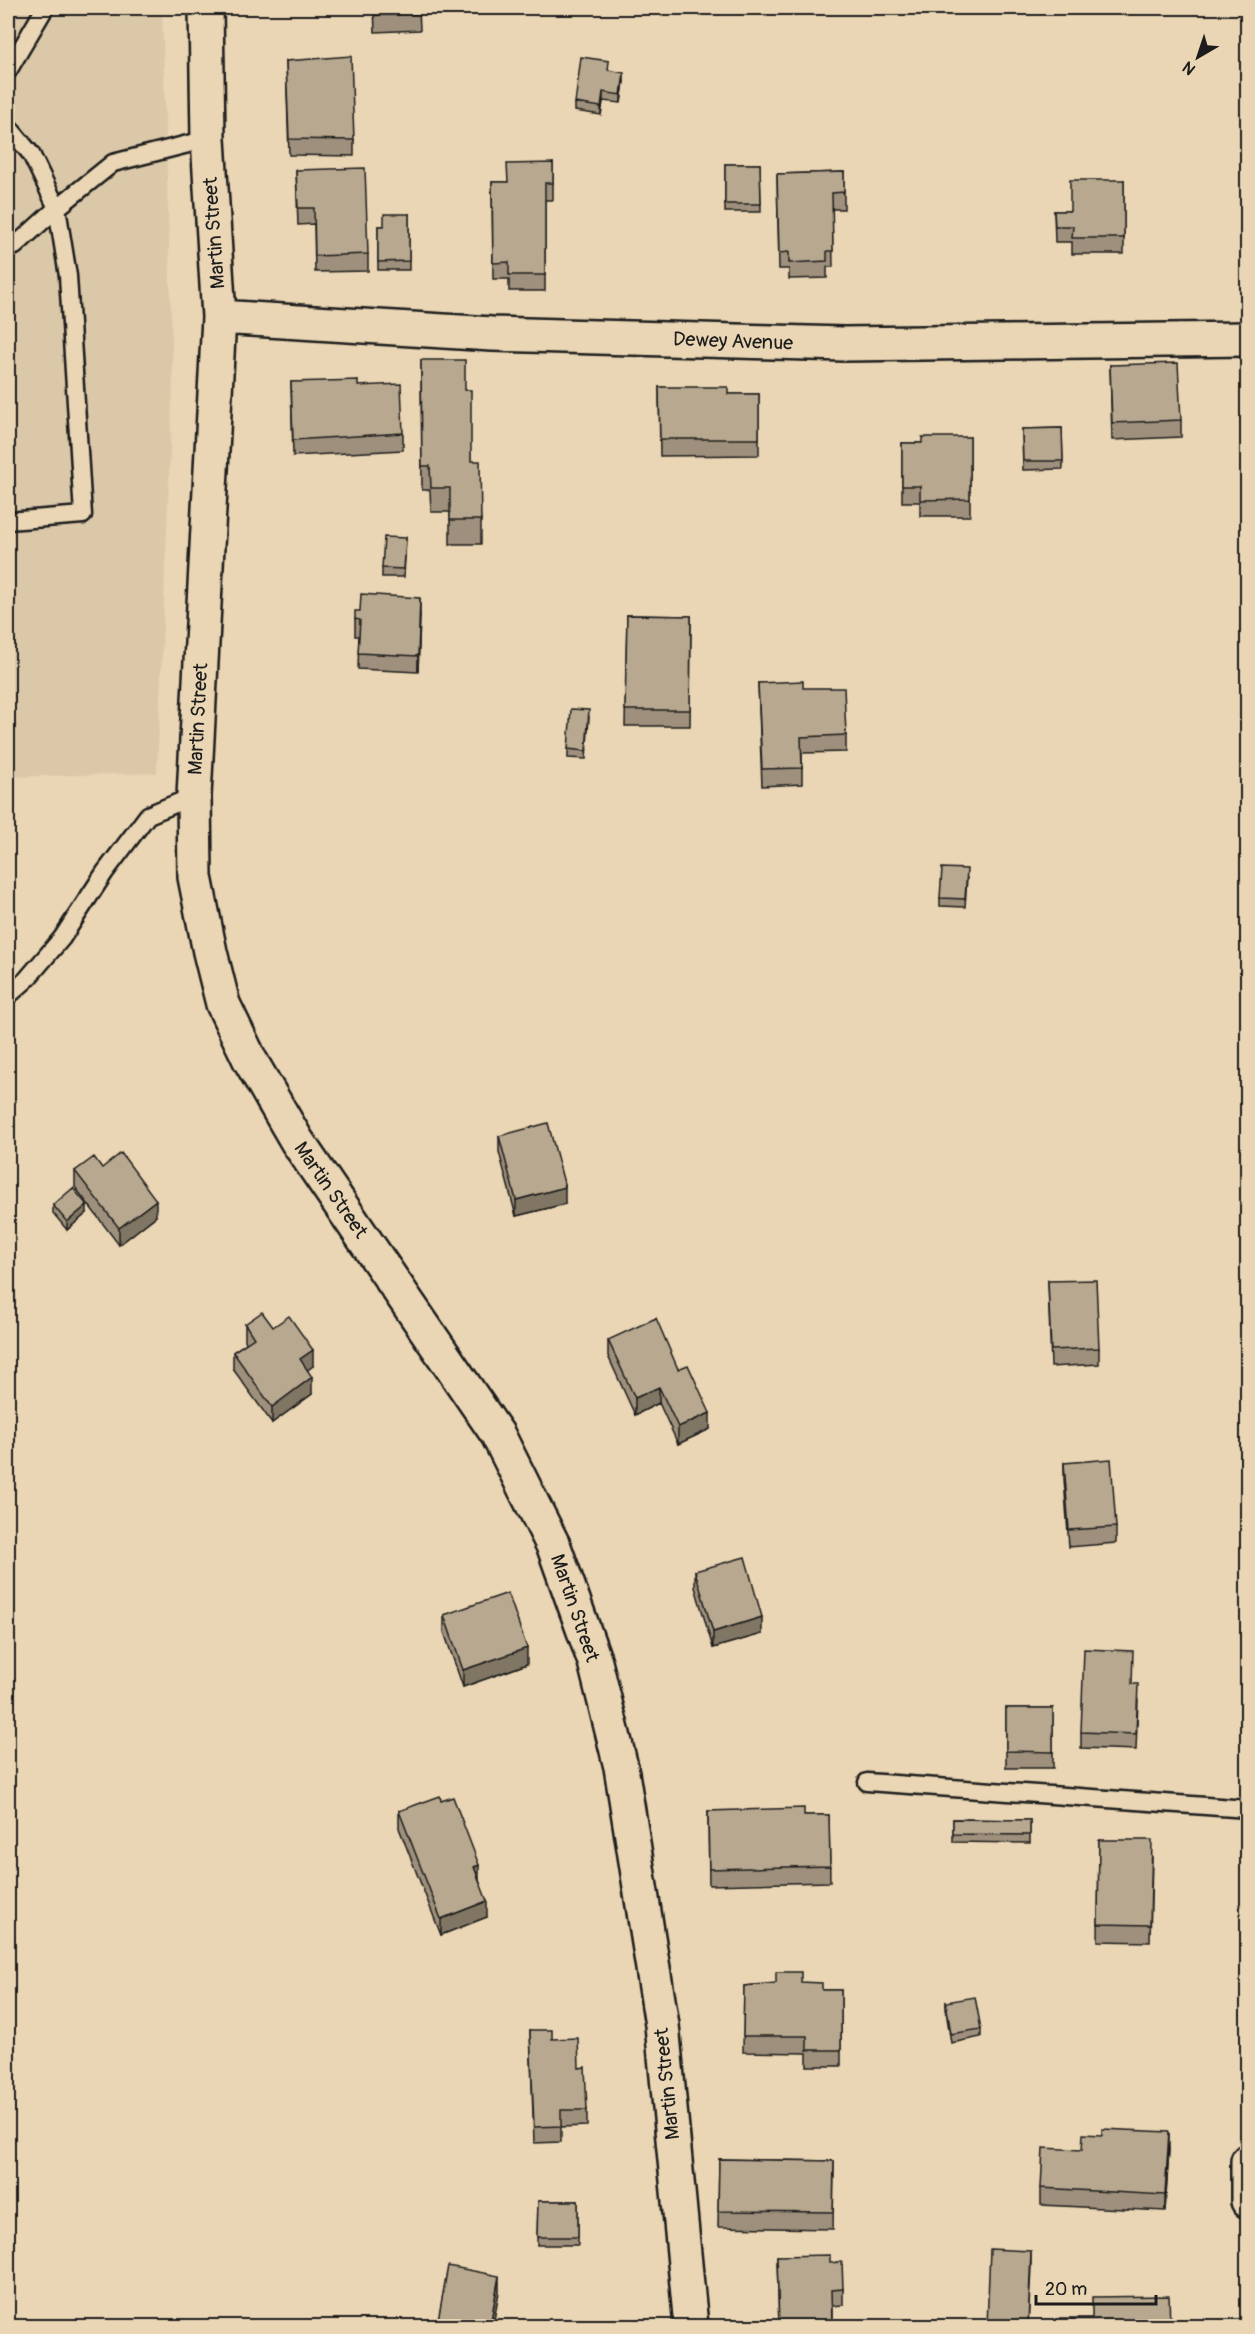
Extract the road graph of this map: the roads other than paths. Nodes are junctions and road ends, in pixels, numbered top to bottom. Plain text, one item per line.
1 (45, 8) edge
2 (206, 8) edge
3 (8, 71) edge
4 (8, 126) edge
5 (208, 140) junction
6 (57, 208) junction
7 (8, 249) edge
8 (219, 317) junction
9 (1248, 339) edge
10 (8, 521) edge
11 (194, 796) junction
12 (8, 996) edge
13 (867, 1782) dead end
14 (1248, 1809) edge
15 (1248, 2161) edge
16 (1248, 2200) edge
17 (691, 2326) edge

1 - 3 lane
2 - 5 street, Martin Street
4 - 6 lane
5 - 6 lane
5 - 8 street, Martin Street
6 - 7 lane
6 - 10 lane
8 - 9 street, Dewey Avenue
8 - 11 street, Martin Street
11 - 12 lane
11 - 17 street, Martin Street
13 - 14 lane
15 - 16 street

